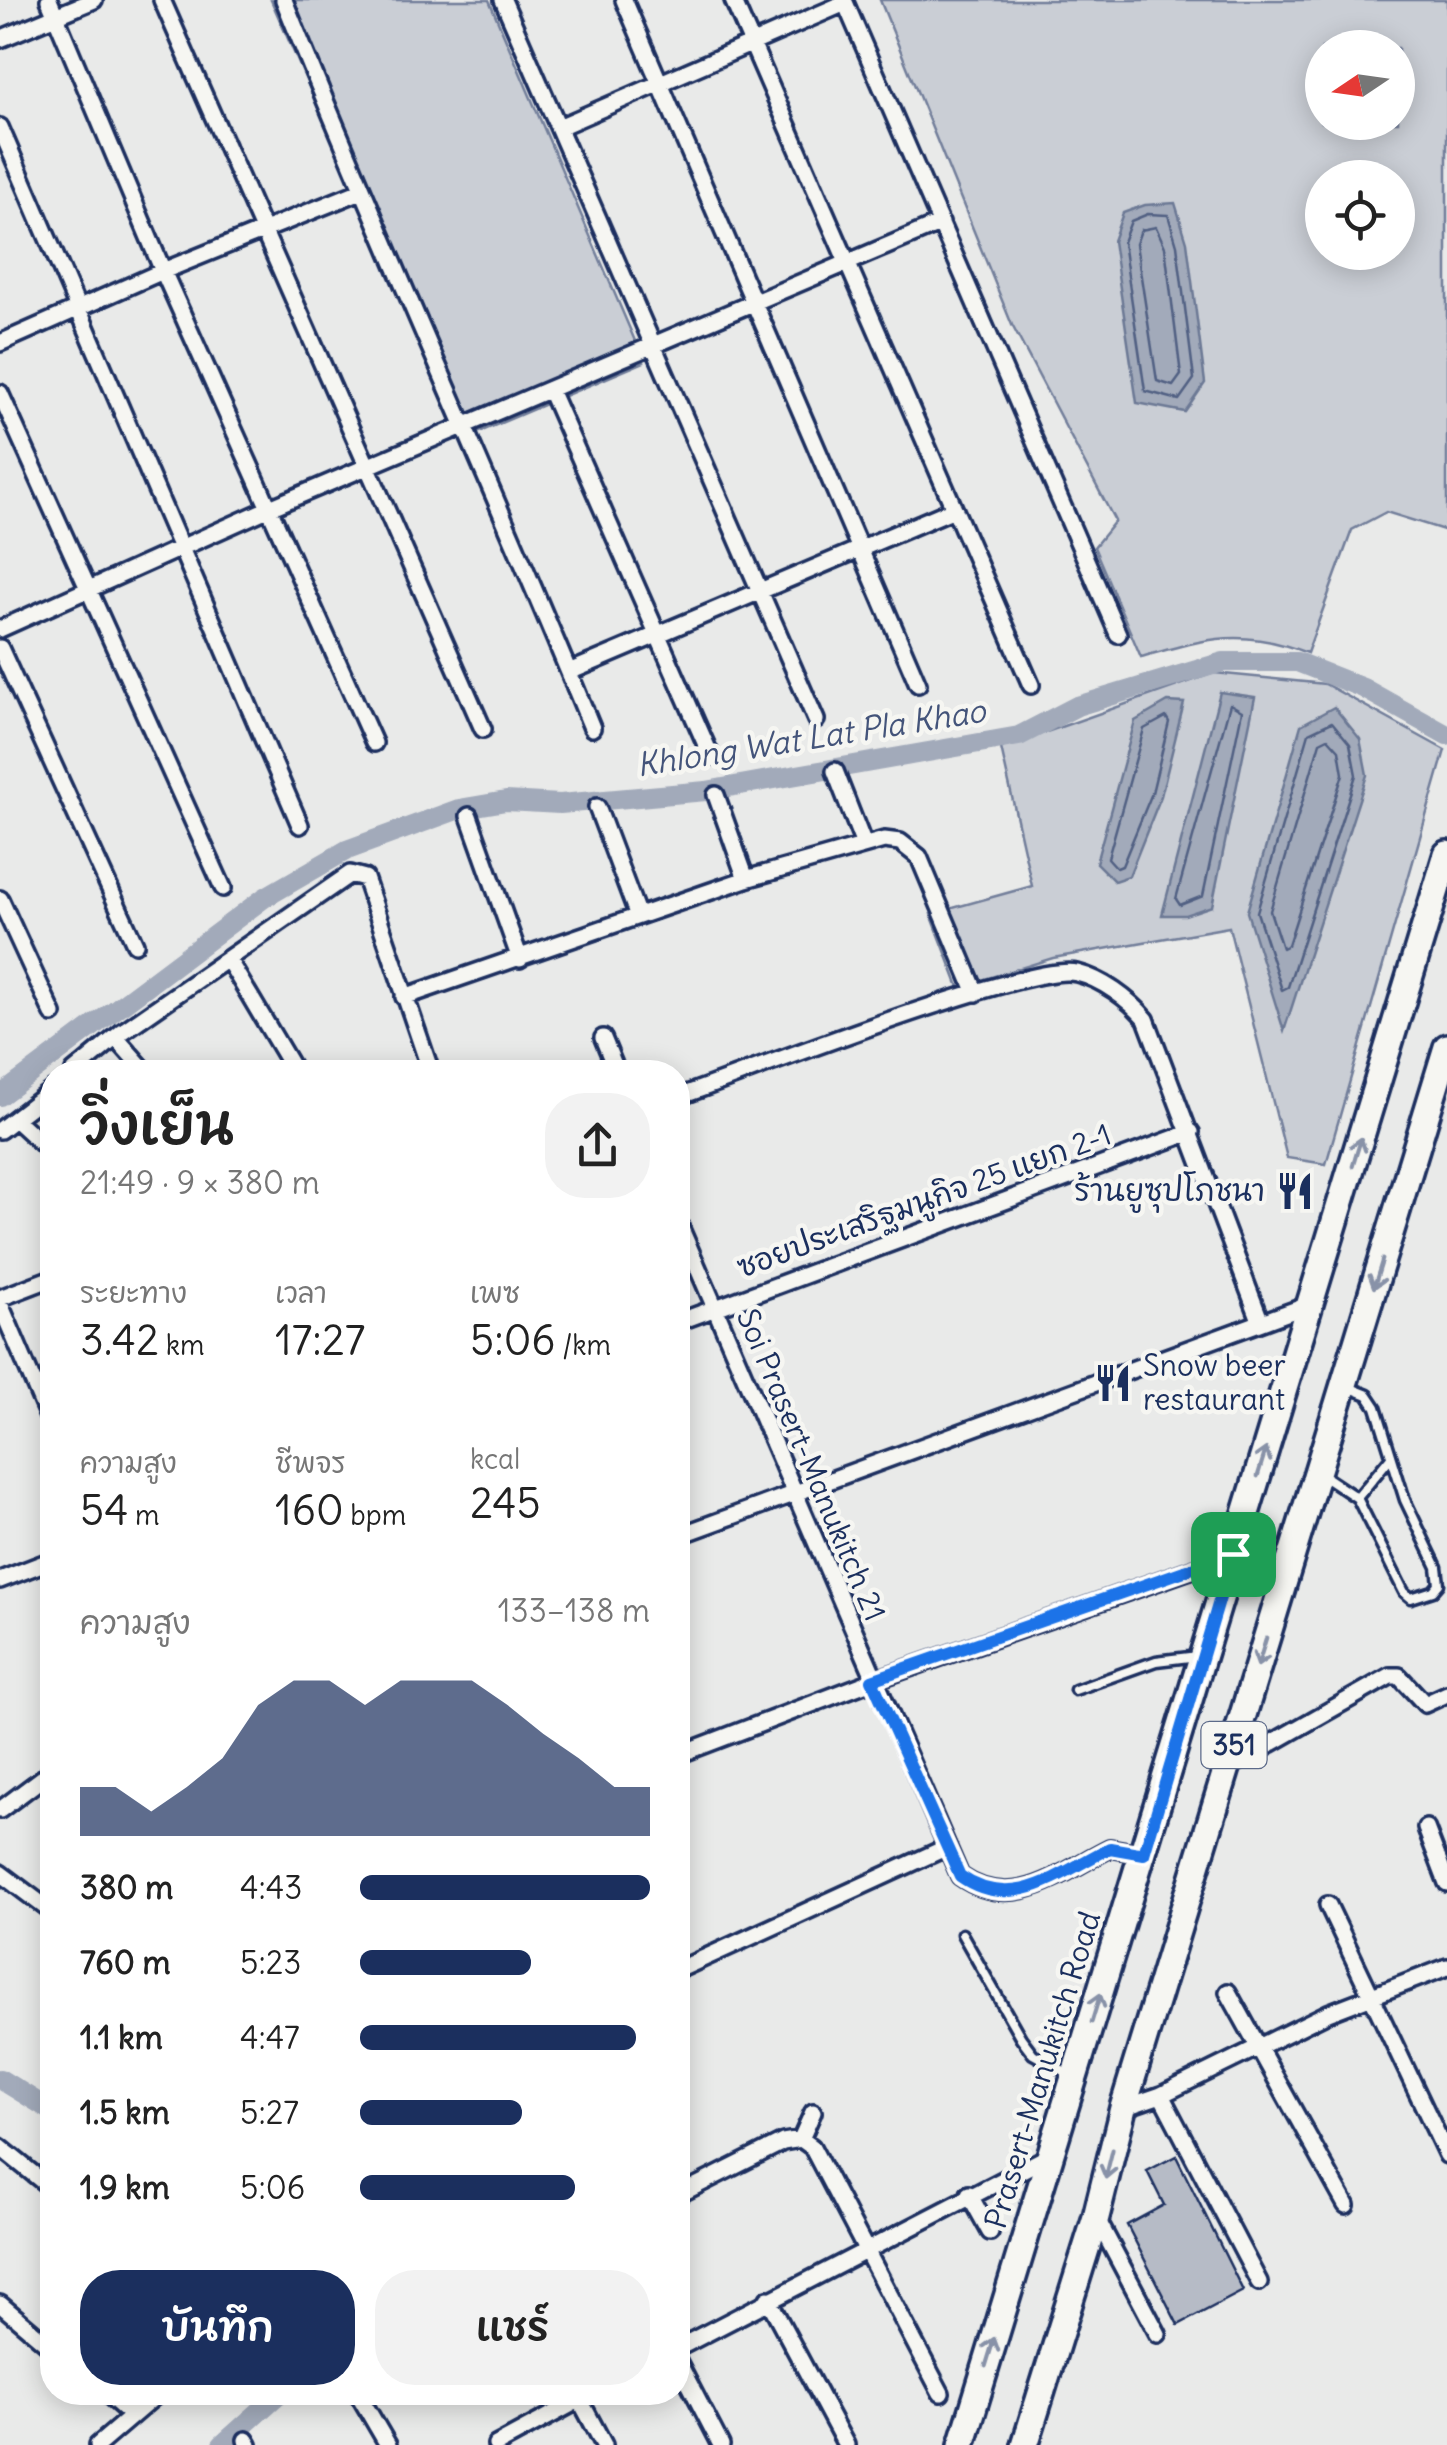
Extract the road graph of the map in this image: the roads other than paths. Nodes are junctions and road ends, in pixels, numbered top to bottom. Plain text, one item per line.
1 (94, 0) edge
2 (162, 0) edge
3 (284, 0) edge
4 (503, 0) edge
5 (624, 0) edge
6 (733, 0) edge
7 (844, 1) edge
8 (53, 8) edge
9 (0, 39) edge
10 (752, 45) junction
11 (662, 82) junction
12 (559, 127) junction
13 (0, 128) edge
14 (361, 191) junction
15 (940, 222) junction
16 (263, 229) junction
17 (847, 263) junction
18 (163, 271) junction
19 (753, 303) junction
20 (76, 311) junction
21 (0, 343) edge
22 (653, 348) junction
23 (550, 390) junction
24 (0, 393) edge
25 (466, 424) junction
26 (368, 466) junction
27 (272, 507) junction
28 (954, 509) junction
29 (183, 548) junction
30 (860, 551) junction
31 (86, 588) junction
32 (760, 594) junction
33 (0, 628) edge
34 (1118, 634) dead end
35 (658, 636) junction
36 (0, 648) edge
37 (568, 672) junction
38 (918, 684) dead end
39 (1030, 685) dead end
40 (816, 720) dead end
41 (592, 728) dead end
42 (483, 729) dead end
43 (374, 744) dead end
44 (711, 756) dead end
45 (836, 771) dead end
46 (716, 796) dead end
47 (598, 807) dead end
48 (470, 816) dead end
49 (300, 825) dead end
50 (864, 845) junction
51 (1447, 854) edge
52 (746, 879) junction
53 (224, 888) dead end
54 (0, 899) edge
55 (638, 916) junction
56 (135, 944) dead end
57 (520, 959) junction
58 (229, 961) junction
59 (976, 994) junction
60 (404, 997) junction
61 (53, 1014) dead end
62 (116, 1038) junction
63 (603, 1038) dead end
64 (1447, 1047) edge
65 (89, 1060) edge
66 (135, 1060) edge
67 (287, 1060) edge
68 (427, 1060) edge
69 (613, 1060) edge
70 (690, 1093) edge
71 (40, 1100) edge
72 (16, 1120) junction
73 (0, 1130) edge
74 (1190, 1132) junction
75 (40, 1143) edge
76 (690, 1251) edge
77 (40, 1283) edge
78 (0, 1301) edge
79 (1311, 1304) junction
80 (714, 1308) junction
81 (690, 1317) edge
82 (1260, 1320) junction
83 (1344, 1385) junction
84 (40, 1397) edge
85 (1390, 1458) junction
86 (1318, 1472) junction
87 (792, 1492) junction
88 (1357, 1498) junction
89 (690, 1531) edge
90 (1233, 1554) junction
91 (40, 1565) edge
92 (0, 1580) edge
93 (1203, 1656) junction
94 (872, 1680) junction
95 (1075, 1690) dead end
96 (1447, 1694) edge
97 (690, 1750) edge
98 (1226, 1769) junction
99 (40, 1779) edge
100 (0, 1810) edge
101 (1426, 1828) dead end
102 (945, 1848) junction
103 (1144, 1854) junction
104 (0, 1873) edge
105 (1447, 1883) edge
106 (40, 1903) edge
107 (1328, 1906) dead end
108 (962, 1934) dead end
109 (690, 1965) edge
110 (1447, 1967) edge
111 (1228, 1992) dead end
112 (1370, 1996) junction
113 (1258, 2046) junction
114 (1075, 2077) junction
115 (1161, 2095) junction
116 (1123, 2108) junction
117 (813, 2112) dead end
118 (801, 2139) junction
119 (3, 2155) edge
120 (1049, 2156) junction
121 (1447, 2156) edge
122 (40, 2181) edge
123 (690, 2188) edge
124 (969, 2194) junction
125 (1346, 2205) dead end
126 (1096, 2218) junction
127 (990, 2232) dead end
128 (867, 2248) junction
129 (1259, 2282) dead end
130 (768, 2299) junction
131 (0, 2304) edge
132 (1158, 2334) dead end
133 (40, 2338) edge
134 (690, 2341) edge
135 (690, 2385) edge
136 (941, 2393) dead end
137 (120, 2405) edge
138 (145, 2405) edge
139 (365, 2405) edge
140 (570, 2405) edge
141 (590, 2405) edge
142 (132, 2416) junction
143 (98, 2445) edge
144 (388, 2445) edge
145 (496, 2445) edge
146 (604, 2445) edge
147 (721, 2445) edge
148 (846, 2445) edge
149 (962, 2445) edge
150 (1026, 2445) edge

1 - 8 street
2 - 16 street
3 - 14 street
4 - 12 street
5 - 11 street
6 - 10 street
7 - 10 street
7 - 15 street
8 - 9 street
8 - 18 street
10 - 11 street
10 - 17 street
11 - 12 street
11 - 19 street
12 - 22 street
13 - 20 street
14 - 16 street
14 - 25 street
15 - 17 street
15 - 34 street
16 - 18 street
16 - 26 street
17 - 19 street
17 - 28 street
18 - 20 street
18 - 27 street
19 - 22 street
19 - 30 street
20 - 21 street
20 - 29 street
22 - 23 street
22 - 32 street
23 - 25 street
23 - 35 street
24 - 31 street
25 - 26 street
25 - 37 street
26 - 27 street
26 - 42 street
27 - 29 street
27 - 43 street
28 - 30 street
28 - 39 street
29 - 31 street
29 - 49 street
30 - 32 street
30 - 38 street
31 - 33 street
31 - 53 street
32 - 35 street
32 - 40 street
35 - 37 street
35 - 44 street
36 - 56 street
37 - 41 street
45 - 50 street
46 - 52 street
47 - 55 street
48 - 57 street
50 - 52 street
50 - 59 street
79 -> 51 main road, Prasert-Manukitch Road / 351
52 - 55 street
54 - 61 street
55 - 57 street
57 - 60 street
58 - 60 street
58 - 62 street
58 - 67 street
59 - 70 street
59 - 74 street
60 - 68 street
62 - 65 street
62 - 66 street
63 - 69 street
64 -> 83 main road, 351
71 - 72 street
72 - 73 street
72 - 75 street
74 - 80 street, ซอยประเสริฐมนูกิจ 25 แยก 2-1
74 - 82 street
76 - 80 street, Soi Prasert-Manukitch 21
77 - 78 street
78 - 84 street
79 - 82 street
90 -> 79 main road, Prasert-Manukitch Road / 351
80 - 81 street, ซอยประเสริฐมนูกิจ 25 แยก 2-1
80 - 87 street, Soi Prasert-Manukitch 21
82 - 87 street
83 - 85 lane
83 - 86 main road, 351
85 - 88 lane
85 - 88 lane
86 - 88 lane
86 -> 98 main road, 351
87 - 89 street
87 - 94 street, Soi Prasert-Manukitch 21
90 - 93 main road, Prasert-Manukitch Road / 351
90 - 94 street
91 - 92 street
93 - 95 lane
93 - 103 main road, Prasert-Manukitch Road / 351
94 - 97 street
94 - 102 street, Soi Prasert-Manukitch 21
96 - 98 street
98 - 116 main road, 351
99 - 100 street
101 - 105 street
102 - 103 street, Soi Prasert-Manukitch 21
102 - 109 street
114 -> 103 main road, Prasert-Manukitch Road / 351
104 - 106 street
107 - 112 street
108 - 114 lane
110 - 112 street
111 - 113 street
112 - 113 street
112 - 121 street
113 - 115 street
113 - 125 street
114 - 120 main road, Prasert-Manukitch Road / 351
115 - 116 street
115 - 129 street
116 -> 126 main road, 351
117 - 118 street
118 - 123 street
118 - 128 street
119 - 122 street
120 - 124 street
149 -> 120 main road, Prasert-Manukitch Road / 351
124 - 127 street
124 - 128 street
126 - 132 street
126 - 150 main road, 351
128 - 130 street
128 - 136 street
130 - 134 street
130 - 148 street
131 - 133 street
135 - 147 street
137 - 142 street
138 - 142 street
139 - 144 street
140 - 145 street
141 - 146 street
142 - 143 street

